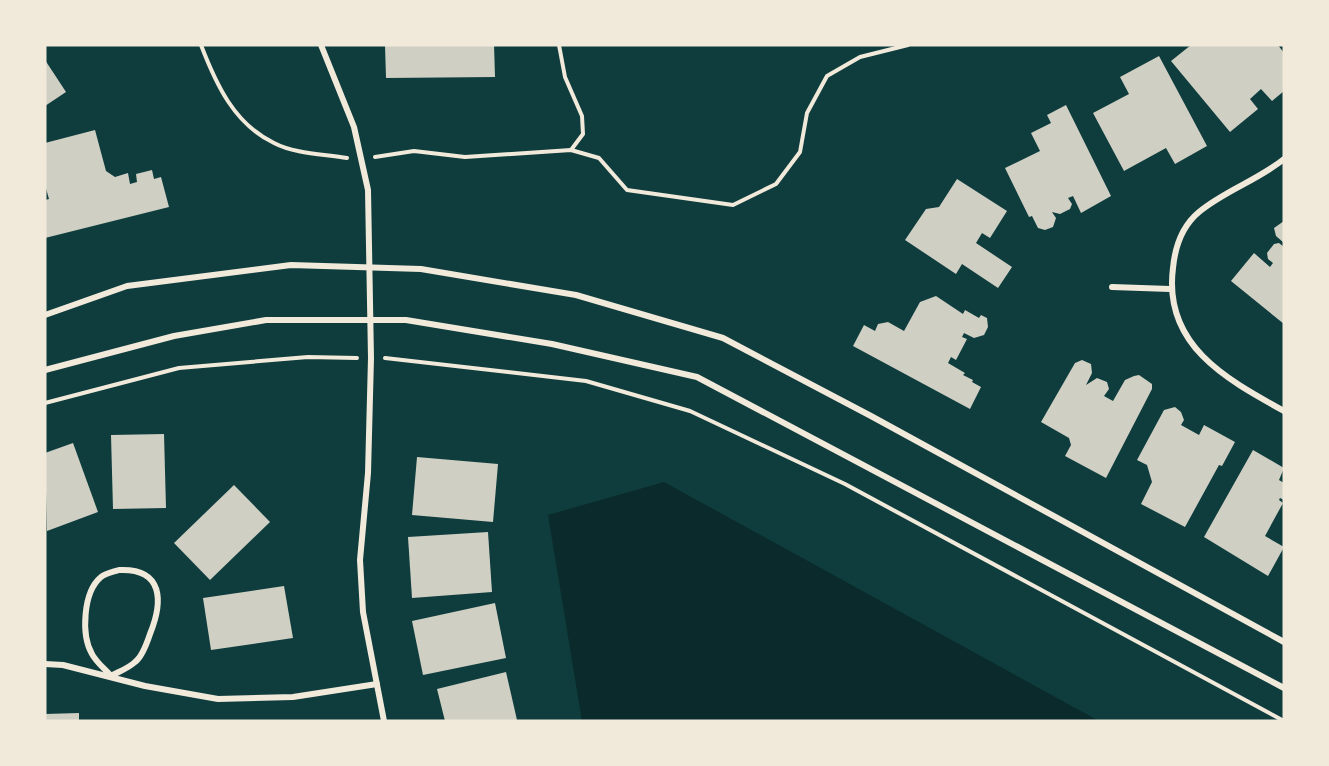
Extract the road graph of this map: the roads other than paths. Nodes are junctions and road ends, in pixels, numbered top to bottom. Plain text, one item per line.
1 (321, 45) edge
2 (1284, 159) edge
3 (370, 267) junction
4 (1113, 287) dead end
5 (1170, 289) junction
6 (45, 315) edge
7 (371, 320) junction
8 (45, 370) edge
9 (1284, 411) edge
10 (1284, 642) edge
11 (45, 664) edge
12 (111, 676) junction
13 (377, 684) junction
14 (1284, 688) edge
15 (384, 721) edge

1 - 3 street
2 - 5 street
3 - 6 street
3 - 7 street
3 - 10 street
4 - 5 street
5 - 9 street
7 - 8 street
7 - 13 street
7 - 14 street
11 - 12 street
12 - 12 street
12 - 13 street
13 - 15 street

